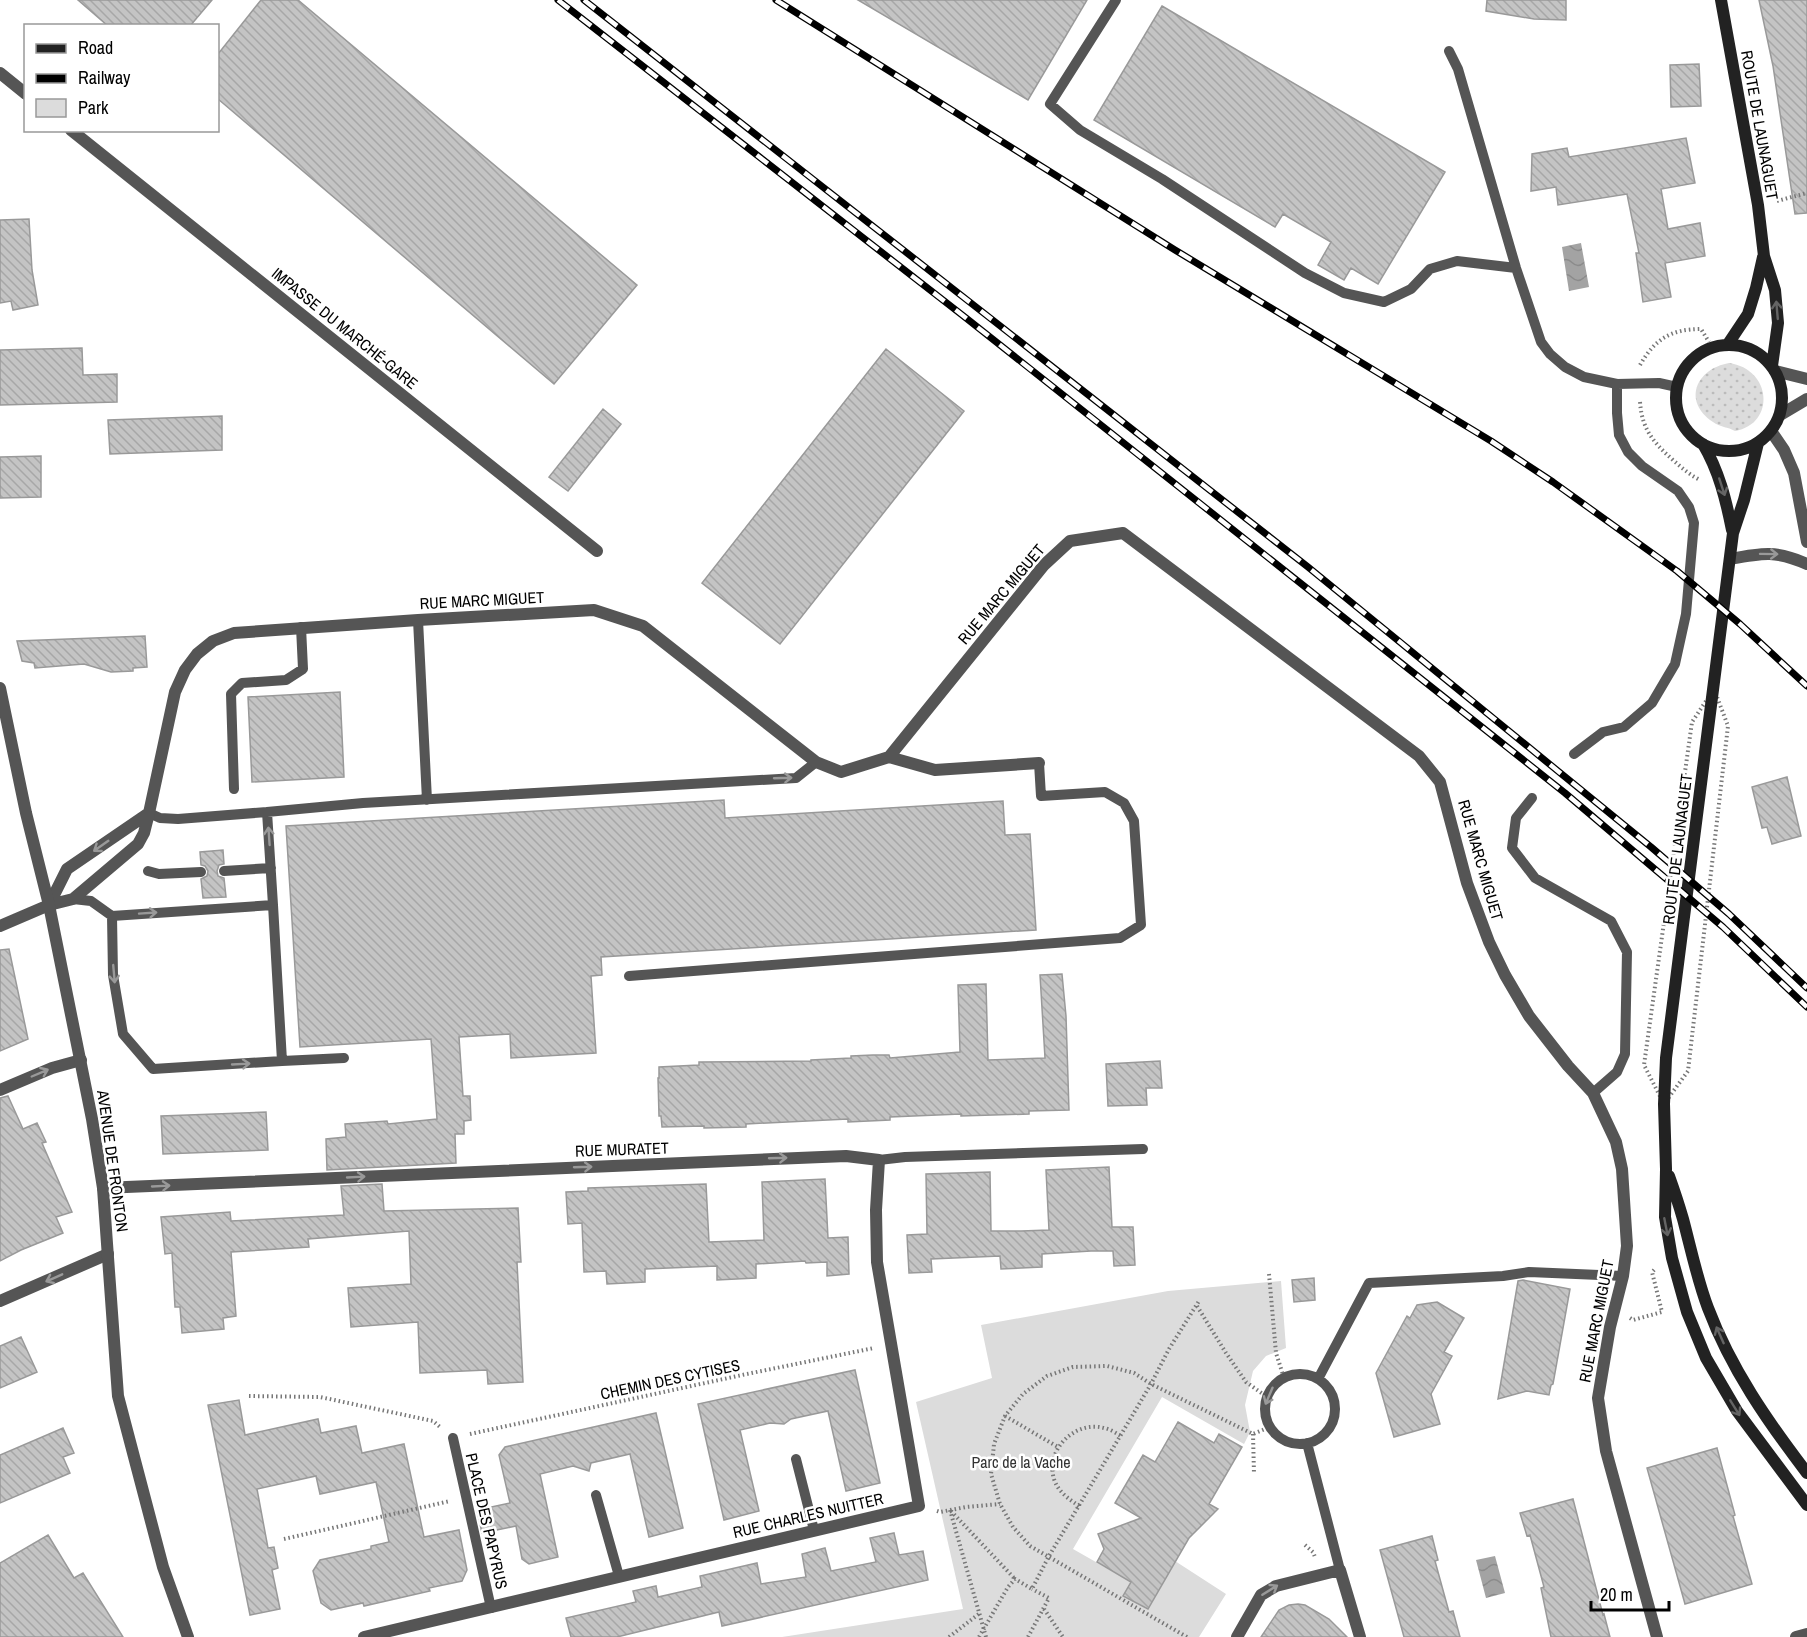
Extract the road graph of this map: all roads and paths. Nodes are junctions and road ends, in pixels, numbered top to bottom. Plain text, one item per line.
1 (1116, 0) edge
2 (1721, 0) edge
3 (1449, 51) dead end
4 (0, 73) edge
5 (24, 92) edge
6 (73, 132) edge
7 (1807, 193) edge
8 (1758, 205) junction
9 (1764, 256) junction
10 (1516, 268) junction
11 (1728, 344) junction
12 (1712, 347) junction
13 (1774, 368) junction
14 (1638, 369) dead end
15 (1807, 379) edge
16 (1617, 384) junction
17 (1677, 387) junction
18 (1807, 399) edge
19 (1640, 401) dead end
20 (1780, 415) junction
21 (1771, 431) junction
22 (1758, 443) junction
23 (1703, 444) junction
24 (1703, 482) dead end
25 (1733, 533) junction
26 (1807, 542) edge
27 (597, 551) dead end
28 (1730, 559) junction
29 (1807, 564) edge
30 (418, 620) junction
31 (301, 627) junction
32 (0, 688) edge
33 (1574, 754) dead end
34 (889, 757) junction
35 (816, 762) junction
36 (1039, 763) joint
37 (234, 789) dead end
38 (1532, 798) dead end
39 (427, 800) junction
40 (267, 812) junction
41 (149, 813) junction
42 (271, 868) junction
43 (224, 871) dead end
44 (148, 872) dead end
45 (201, 872) dead end
46 (73, 899) junction
47 (49, 904) junction
48 (273, 905) junction
49 (112, 916) junction
50 (0, 926) edge
51 (629, 976) dead end
52 (344, 1058) dead end
53 (81, 1060) junction
54 (282, 1061) junction
55 (0, 1090) edge
56 (1593, 1093) junction
57 (1143, 1149) dead end
58 (879, 1160) junction
59 (1666, 1169) junction
60 (103, 1188) junction
61 (108, 1254) junction
62 (1656, 1266) dead end
63 (1269, 1274) dead end
64 (1623, 1276) junction
65 (1199, 1301) dead end
66 (0, 1302) edge
67 (1197, 1306) junction
68 (1626, 1314) dead end
69 (892, 1345) junction
70 (1284, 1378) junction
71 (1318, 1379) junction
72 (1151, 1384) junction
73 (249, 1396) dead end
74 (1267, 1397) junction
75 (1005, 1416) junction
76 (1270, 1427) junction
77 (1253, 1434) junction
78 (1121, 1436) junction
79 (453, 1438) junction
80 (1307, 1443) junction
81 (1058, 1447) junction
82 (796, 1459) dead end
83 (1807, 1473) edge
84 (1254, 1474) dead end
85 (596, 1495) dead end
86 (466, 1497) junction
87 (1000, 1504) junction
88 (1807, 1505) edge
89 (919, 1506) junction
90 (1079, 1506) junction
91 (950, 1510) junction
92 (814, 1530) junction
93 (284, 1539) dead end
94 (1049, 1556) junction
95 (1340, 1570) junction
96 (619, 1576) junction
97 (1015, 1579) junction
98 (1032, 1589) junction
99 (491, 1608) junction
100 (1044, 1609) junction
101 (980, 1613) junction
102 (984, 1629) junction
103 (1807, 1634) edge
104 (188, 1637) edge
105 (364, 1637) edge
106 (949, 1637) edge
107 (979, 1637) edge
108 (986, 1637) edge
109 (1028, 1637) edge
110 (1063, 1637) edge
111 (1187, 1637) edge
112 (1237, 1637) edge
113 (1360, 1637) edge
114 (1657, 1637) edge
115 (1796, 1637) edge

1 - 10 lane
2 - 8 main road, ROUTE DE LAUNAGUET
3 - 10 lane
4 - 5 street
6 - 27 street, IMPASSE DU MARCHÉ-GARE
7 - 8 path
8 - 9 main road, ROUTE DE LAUNAGUET
9 - 11 main road, ROUTE DE LAUNAGUET
13 -> 9 main road, ROUTE DE LAUNAGUET
10 - 16 lane
11 - 12 main road
11 - 13 main road
12 - 14 path
12 - 17 main road
13 - 15 street
13 - 20 main road
16 - 17 lane
16 - 33 lane
17 - 23 main road
18 - 20 street
19 - 24 path
20 - 21 main road
21 - 22 main road
21 - 26 street
22 - 23 main road
22 - 25 main road, ROUTE DE LAUNAGUET
23 -> 25 main road, ROUTE DE LAUNAGUET
25 - 28 main road, ROUTE DE LAUNAGUET
28 -> 29 street
28 - 59 main road, ROUTE DE LAUNAGUET
30 - 31 street, RUE MARC MIGUET
30 - 35 street, RUE MARC MIGUET
30 - 39 lane
31 - 37 lane
31 - 41 street, RUE MARC MIGUET
32 - 47 street, AVENUE DE FRONTON
34 - 35 street, RUE MARC MIGUET
34 - 36 street
34 - 56 street, RUE MARC MIGUET
39 -> 35 lane
36 - 51 lane
38 - 56 lane
39 - 40 lane
40 - 41 lane
42 -> 40 lane
41 - 46 street, RUE MARC MIGUET
41 -> 47 street
42 - 43 lane
42 - 48 lane
44 - 45 lane
46 - 47 street, RUE MARC MIGUET
46 - 49 lane
47 - 50 street, RUE MARC MIGUET
47 - 53 street, AVENUE DE FRONTON
49 -> 48 lane
48 - 54 lane
49 -> 54 lane
52 - 54 lane
55 -> 53 street
53 - 60 street, AVENUE DE FRONTON
56 - 64 street, RUE MARC MIGUET
57 - 58 lane, RUE MURATET
60 -> 58 street, RUE MURATET
58 - 69 street
83 -> 59 main road, ROUTE DE LAUNAGUET
59 -> 88 main road, ROUTE DE LAUNAGUET
60 - 61 street, AVENUE DE FRONTON
61 -> 66 street
61 - 104 street, AVENUE DE FRONTON
62 - 68 path
63 - 70 path
64 - 71 lane
64 - 114 street, RUE MARC MIGUET
65 - 67 path
67 - 72 path
67 - 74 path
69 - 79 path, CHEMIN DES CYTISES
69 - 89 street
70 - 71 lane
70 -> 74 lane
71 - 80 lane
72 - 75 path
72 - 77 path
72 - 78 path
73 - 79 path, PLACE DES PAPYRUS
74 - 76 lane
75 - 81 path
75 - 87 path
76 - 77 path
76 - 80 lane
77 - 84 path
78 - 81 path
78 - 90 path
79 - 86 lane, PLACE DES PAPYRUS
80 - 95 lane
81 - 90 path
82 - 92 lane
85 - 96 lane
86 - 93 path
86 - 99 lane, PLACE DES PAPYRUS
87 - 91 path
87 - 94 path
89 - 91 path
89 - 92 street, RUE CHARLES NUITTER
90 - 94 path
91 - 97 path
91 - 101 path
92 - 96 street, RUE CHARLES NUITTER
94 - 98 path
94 - 111 path
112 -> 95 street
95 - 113 street
96 - 99 street, RUE CHARLES NUITTER
97 - 98 path
97 - 102 path
98 - 100 path
99 - 105 street, RUE CHARLES NUITTER
100 - 109 path
100 - 110 path
101 - 102 path
101 - 106 path
102 - 107 path
102 - 108 path
103 - 115 street

